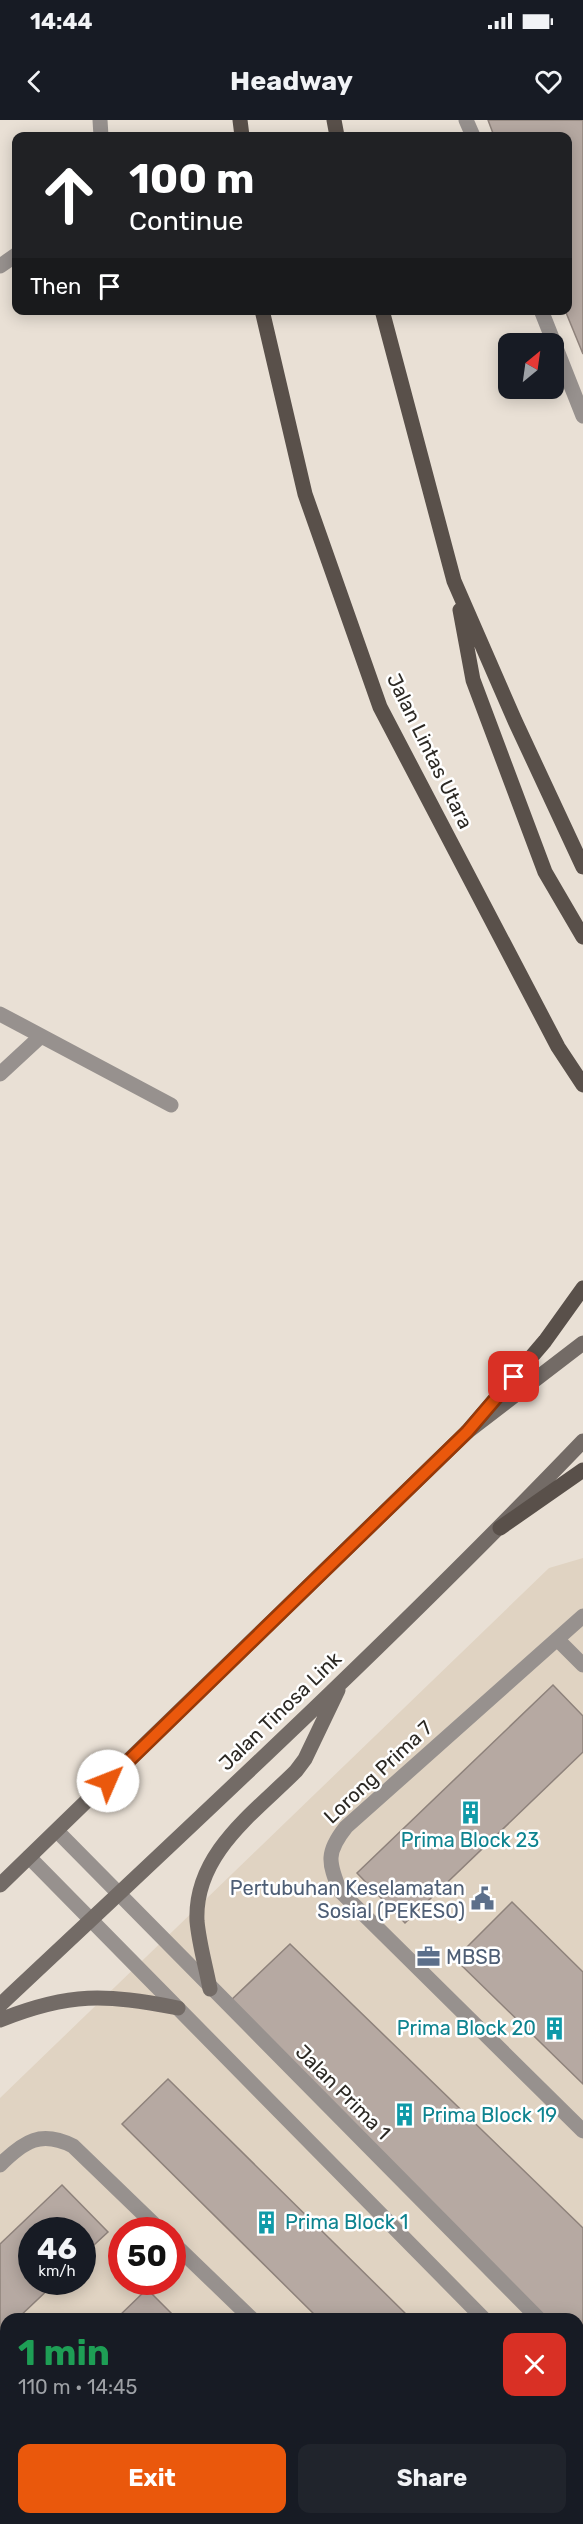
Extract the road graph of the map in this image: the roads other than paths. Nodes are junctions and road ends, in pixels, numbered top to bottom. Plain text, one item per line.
1 (263, 315) edge
2 (383, 315) edge
3 (543, 315) edge
4 (583, 416) edge
5 (454, 580) junction
6 (583, 867) edge
7 (583, 937) edge
8 (0, 1014) edge
9 (40, 1037) junction
10 (0, 1074) edge
11 (583, 1085) edge
12 (171, 1105) dead end
13 (583, 1287) edge
14 (583, 1343) edge
15 (467, 1432) junction
16 (583, 1441) edge
17 (583, 1470) edge
18 (500, 1528) junction
19 (583, 1616) edge
20 (558, 1639) junction
21 (583, 1665) edge
22 (342, 1681) junction
23 (57, 1831) junction
24 (29, 1857) junction
25 (0, 1885) edge
26 (119, 1893) junction
27 (90, 1920) junction
28 (210, 1989) junction
29 (0, 2006) edge
30 (177, 2008) junction
31 (0, 2020) edge
32 (583, 2131) edge
33 (0, 2164) edge
34 (147, 2217) edge
35 (186, 2255) edge
36 (246, 2313) edge
37 (478, 2313) edge
38 (533, 2313) edge

1 - 11 main road, Jalan Lintas Utara
2 - 5 main road
3 - 4 street
5 - 6 main road
5 - 7 main road
8 - 9 street
9 - 10 street
9 - 12 street
13 - 15 main road
14 - 15 main road
15 - 23 main road
16 - 18 main road, Jalan Tinosa Link
17 - 18 main road
18 - 22 main road, Jalan Tinosa Link
19 - 20 street, Lorong Prima 7
20 - 21 street
20 - 32 street, Lorong Prima 7
22 - 26 main road, Jalan Tinosa Link
22 - 28 main road
23 - 24 main road
23 - 26 street, Jalan Prima 1
24 - 25 main road
24 - 27 street
26 - 27 main road, Jalan Tinosa Link
26 - 28 street, Jalan Prima 1
27 - 29 main road, Jalan Tinosa Link
27 - 30 street
28 - 38 street, Jalan Prima 1
30 - 31 main road
30 - 37 street
33 - 34 street
35 - 36 street

